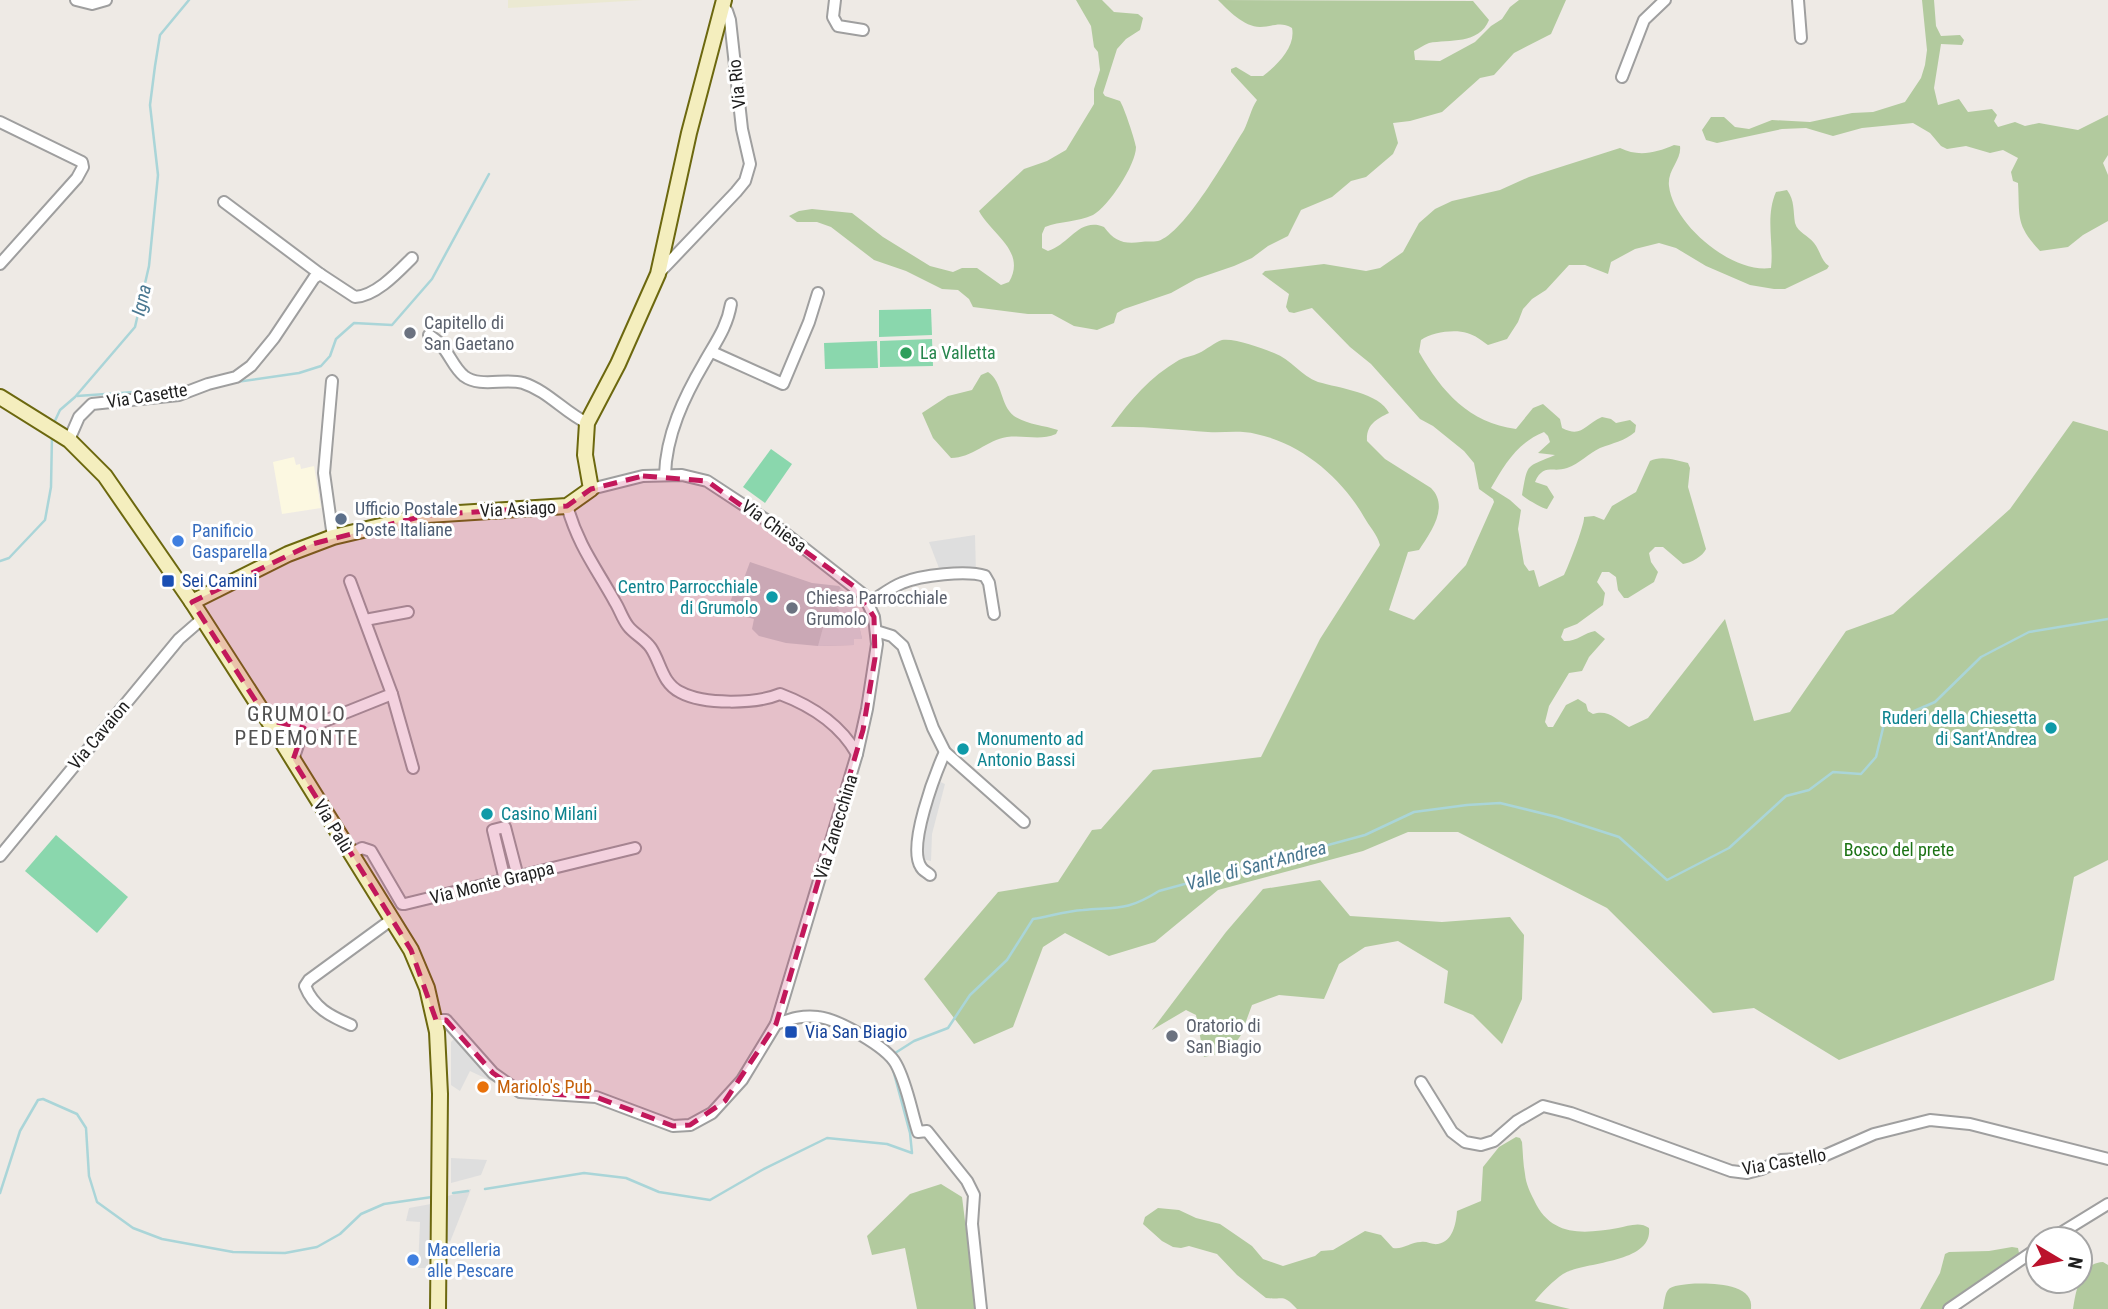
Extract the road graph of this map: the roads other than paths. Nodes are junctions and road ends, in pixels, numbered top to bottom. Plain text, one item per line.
1 (76, 0) edge
2 (106, 0) edge
3 (835, 0) edge
4 (1665, 0) edge
5 (1798, 0) edge
6 (723, 3) edge
7 (863, 30) dead end
8 (1801, 38) dead end
9 (1622, 77) dead end
10 (0, 122) edge
11 (224, 202) dead end
12 (412, 258) dead end
13 (0, 264) edge
14 (320, 274) junction
15 (657, 274) junction
16 (818, 293) dead end
17 (731, 304) dead end
18 (429, 335) dead end
19 (712, 352) junction
20 (332, 380) dead end
21 (0, 397) edge
22 (587, 423) junction
23 (66, 438) junction
24 (665, 475) junction
25 (591, 489) junction
26 (567, 506) junction
27 (333, 537) junction
28 (350, 581) dead end
29 (192, 602) junction
30 (869, 603) junction
31 (408, 612) dead end
32 (994, 614) dead end
33 (202, 619) junction
34 (365, 620) junction
35 (876, 631) junction
36 (392, 694) junction
37 (268, 720) junction
38 (302, 730) junction
39 (282, 741) junction
40 (945, 752) junction
41 (857, 754) junction
42 (293, 760) junction
43 (413, 768) dead end
44 (1024, 822) dead end
45 (635, 848) dead end
46 (0, 856) edge
47 (353, 858) junction
48 (930, 875) dead end
49 (518, 877) junction
50 (505, 880) junction
51 (391, 920) junction
52 (436, 1020) junction
53 (776, 1024) junction
54 (351, 1025) dead end
55 (1421, 1082) dead end
56 (2108, 1159) edge
57 (2108, 1204) edge
58 (2074, 1225) edge
59 (2024, 1257) edge
60 (438, 1309) edge
61 (981, 1309) edge
62 (1948, 1309) edge

1 - 2 street
3 - 7 street
4 - 9 street
5 - 8 street
6 - 15 main road, Via Rio
6 - 15 street, Via Rio
10 - 13 street
11 - 14 street
12 - 14 street
14 - 23 street, Via Casette
15 - 22 main road
16 - 19 street
17 - 19 street
18 - 22 street
19 - 24 street
20 - 27 street
21 - 23 main road, Via Palù
22 - 25 main road
23 - 29 main road, Via Palù
24 - 25 street, Via Chiesa
24 - 30 street, Via Chiesa
25 - 26 main road, Via Asiago
26 - 27 main road, Via Asiago
26 - 41 street, Via Zanecchina
27 - 29 main road, Via Asiago
28 - 34 street
29 - 33 main road, Via Palù
30 - 32 street
30 - 35 street
31 - 34 street
33 - 37 main road, Via Palù
33 - 46 street, Via Cavaion
34 - 36 street
35 - 40 street
35 - 41 street
36 - 38 street
36 - 43 street
37 - 38 street
37 - 39 main road, Via Palù
38 - 39 street
38 - 42 street
39 - 42 main road, Via Palù
40 - 44 street
40 - 48 street
41 - 53 street, Via Zanecchina
42 - 47 main road, Via Palù
45 - 49 street, Via Monte Grappa
47 - 50 street, Via Monte Grappa
47 - 51 main road, Via Palù
49 - 50 street, Via Monte Grappa
49 - 50 street
51 - 52 main road, Via Palù
51 - 54 street
52 - 53 street
52 - 60 main road, Via Palù
53 - 61 street
55 - 56 street, Via Castello
57 - 58 street
59 - 62 street

